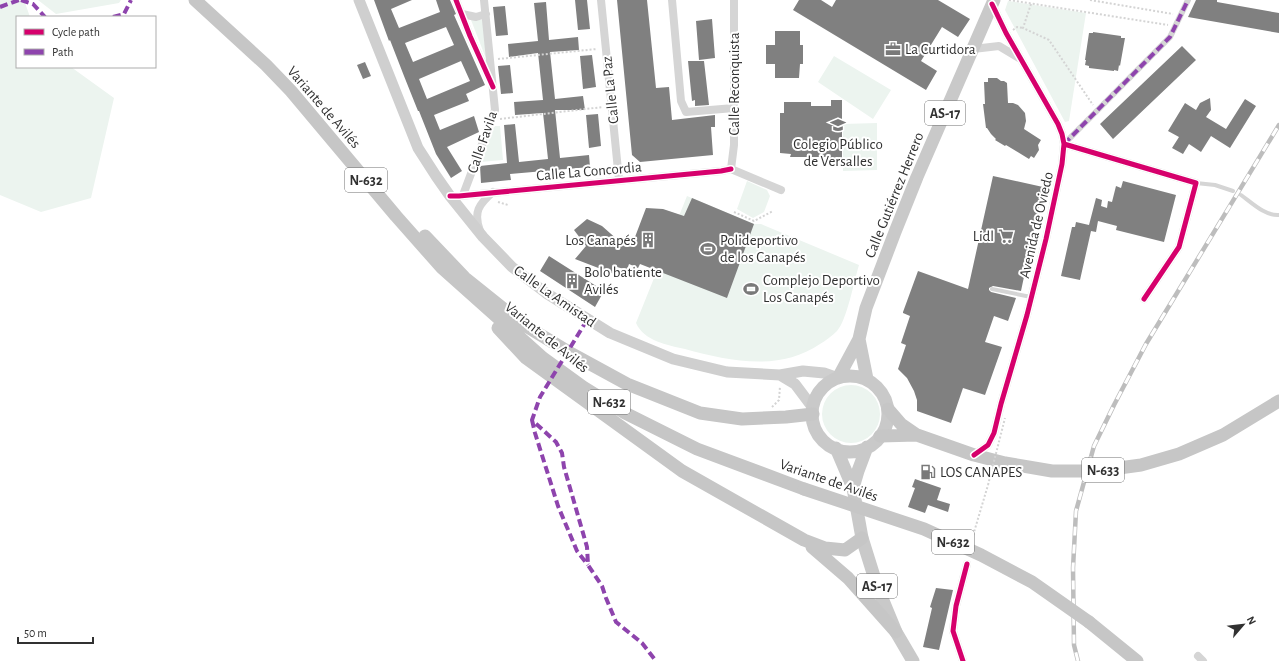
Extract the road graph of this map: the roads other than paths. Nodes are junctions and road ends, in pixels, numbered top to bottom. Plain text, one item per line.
1 (195, 0) edge
2 (359, 0) edge
3 (456, 0) edge
4 (484, 0) edge
5 (601, 0) edge
6 (672, 0) edge
7 (734, 0) edge
8 (1188, 0) edge
9 (993, 2) edge
10 (462, 14) junction
11 (486, 14) junction
12 (973, 49) junction
13 (1021, 59) junction
14 (493, 87) junction
15 (291, 91) junction
16 (734, 108) junction
17 (1064, 144) junction
18 (731, 169) junction
19 (620, 180) junction
20 (1196, 183) junction
21 (781, 190) dead end
22 (1233, 191) dead end
23 (493, 192) junction
24 (463, 195) junction
25 (1241, 195) dead end
26 (450, 196) junction
27 (1279, 215) edge
28 (482, 237) junction
29 (442, 268) junction
30 (992, 289) dead end
31 (1031, 297) junction
32 (1144, 299) dead end
33 (859, 339) junction
34 (780, 375) junction
35 (838, 378) junction
36 (867, 380) junction
37 (1279, 401) edge
38 (888, 409) junction
39 (813, 411) junction
40 (917, 435) junction
41 (880, 436) junction
42 (836, 448) junction
43 (867, 448) junction
44 (974, 455) junction
45 (853, 488) junction
46 (862, 538) junction
47 (804, 540) junction
48 (967, 564) dead end
49 (896, 632) junction
50 (913, 661) edge
51 (963, 661) edge
52 (1137, 661) edge

1 - 15 highway, Variante de Avilés / N-632
2 - 26 main road, Calle La Amistad
3 - 10 street, Calle Favila
4 - 11 street, Calle Favila
5 - 19 street, Calle La Paz
6 - 16 street
7 - 16 street, Calle Reconquista
8 - 17 street
9 - 12 main road, Calle Gutiérrez Herrero / AS-17
9 - 13 street, Avenida de Oviedo
10 - 11 street
10 - 14 street, Calle Favila
11 - 14 street, Calle Favila
12 - 13 street, Avenida de Oviedo
12 - 33 main road, Calle Gutiérrez Herrero / AS-17
13 - 17 street, Avenida de Oviedo
14 - 24 street, Calle Favila
15 - 29 highway, Variante de Avilés / N-632
15 - 39 highway
16 - 18 street, Calle Reconquista
17 - 20 street
17 - 31 street, Avenida de Oviedo
18 - 19 street, Calle La Concordia
18 - 21 street
19 - 23 street, Calle La Concordia
20 - 22 lane
20 - 32 street
23 - 24 street, Calle La Concordia
23 - 28 street
24 - 26 street, Calle La Concordia
25 - 27 lane
26 - 28 main road, Calle La Amistad
28 - 34 main road, Calle La Amistad
29 - 47 highway
29 - 52 highway, Variante de Avilés / N-632, bridge
30 - 31 lane
31 - 44 street, Avenida de Oviedo
33 - 35 main road, AS-17
33 - 36 main road, AS-17
34 - 35 main road, Calle La Amistad
34 - 39 main road
35 - 36 main road
35 - 39 main road, AS-17
36 - 38 main road
37 - 44 highway, N-633
38 - 40 highway, N-633
38 - 41 main road, AS-17
39 - 42 main road
40 - 41 highway, N-633
40 - 44 highway, N-633
41 - 43 main road, AS-17
42 - 43 main road
42 - 45 main road, AS-17
43 - 45 main road, AS-17
45 - 46 main road, AS-17
46 - 47 highway
46 - 49 main road, AS-17
47 - 49 highway
48 - 51 street
49 - 50 main road, AS-17

